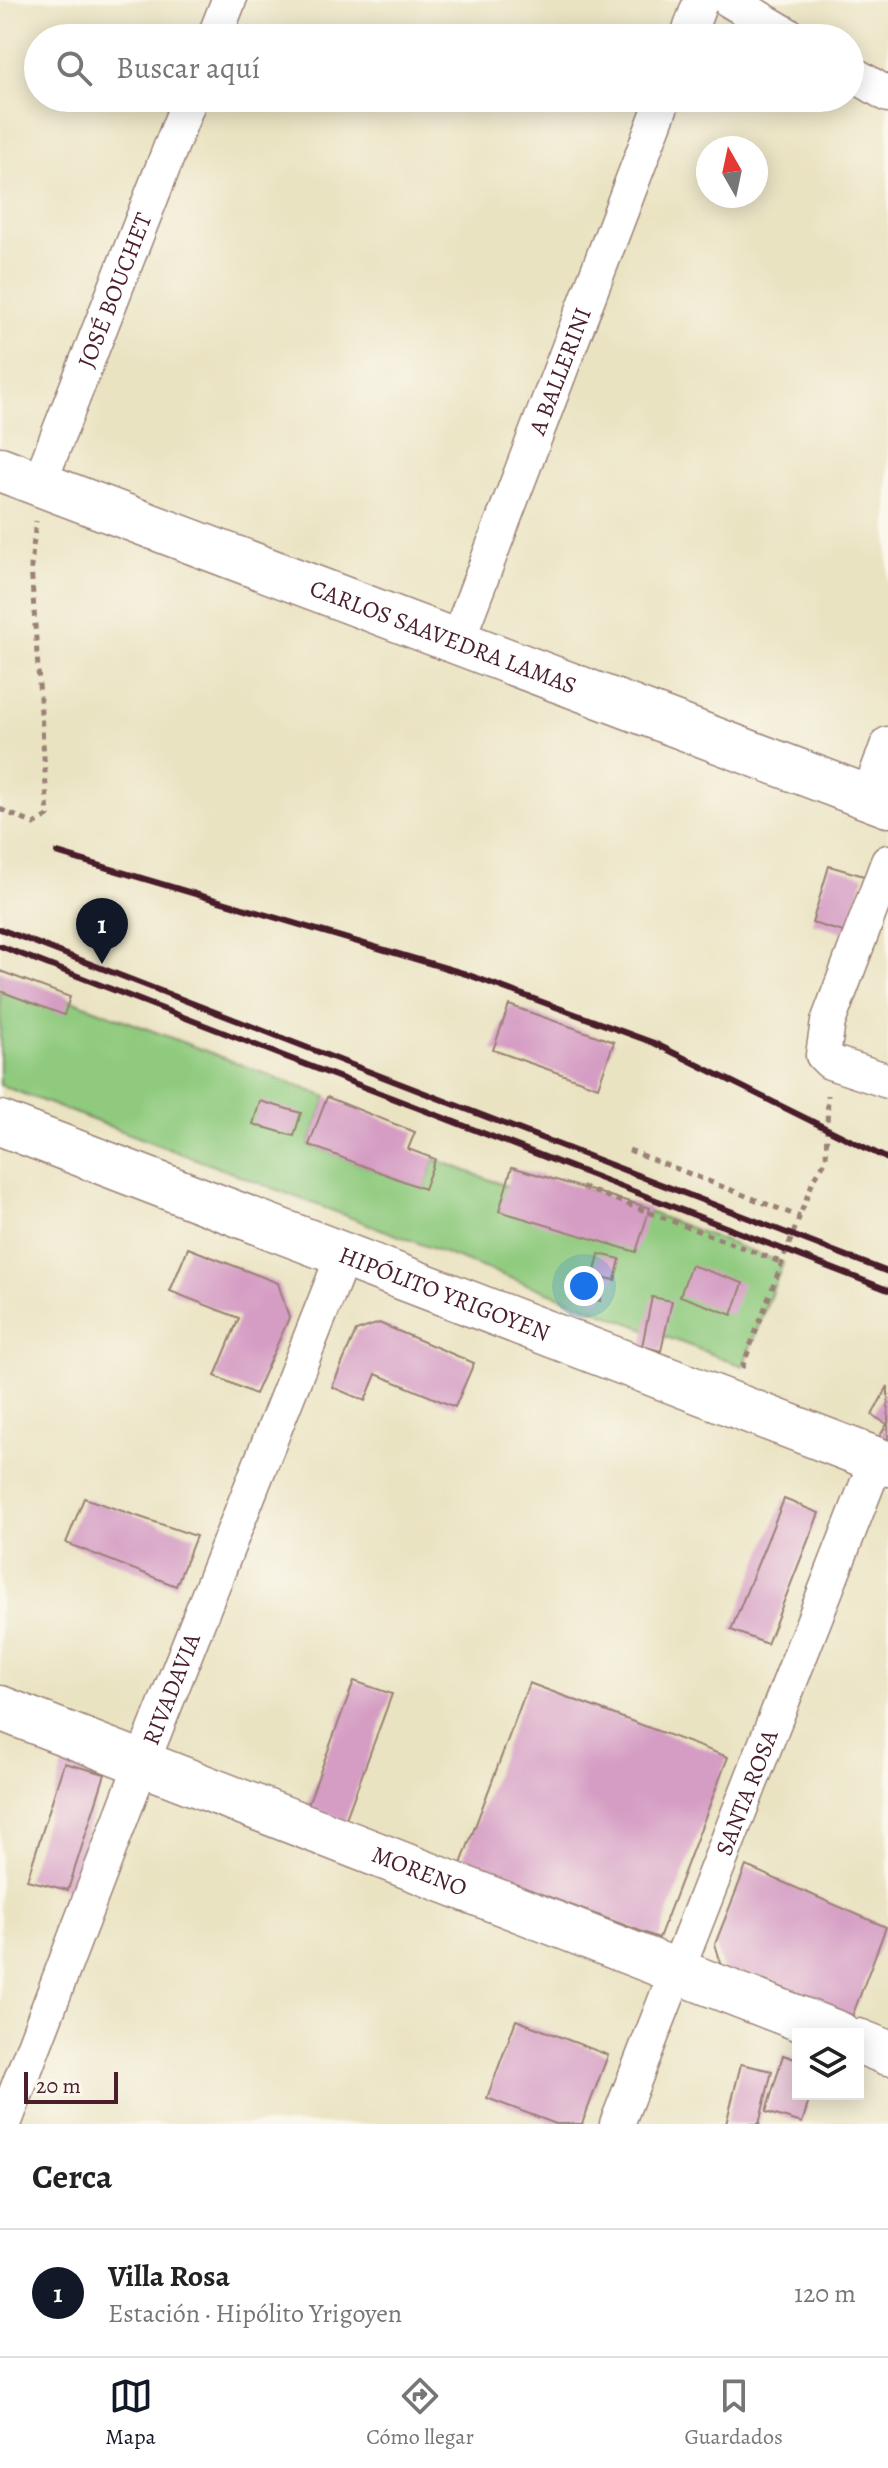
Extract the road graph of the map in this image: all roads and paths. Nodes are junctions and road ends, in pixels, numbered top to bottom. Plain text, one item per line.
1 (229, 0) edge
2 (701, 0) edge
3 (729, 0) edge
4 (220, 24) edge
5 (692, 24) edge
6 (769, 24) edge
7 (864, 80) edge
8 (888, 95) edge
9 (184, 112) edge
10 (659, 112) edge
11 (20, 477) edge
12 (456, 644) junction
13 (888, 744) edge
14 (878, 801) edge
15 (0, 809) edge
16 (888, 862) edge
17 (830, 1062) junction
18 (888, 1081) edge
19 (0, 1123) edge
20 (629, 1150) dead end
21 (582, 1187) dead end
22 (800, 1217) junction
23 (343, 1256) junction
24 (783, 1263) junction
25 (728, 1400) junction
26 (882, 1462) edge
27 (0, 1708) edge
28 (142, 1763) junction
29 (677, 1972) junction
30 (823, 2028) edge
31 (864, 2043) edge
32 (888, 2053) edge
33 (4, 2124) edge
34 (617, 2124) edge

1 - 4 street
2 - 5 street
3 - 6 street
7 - 8 street
9 - 11 street, JOSÉ BOUCHET
10 - 12 street, A BALLERINI
11 - 12 street, CARLOS SAAVEDRA LAMAS
11 - 15 path
12 - 14 street, CARLOS SAAVEDRA LAMAS
13 - 14 street
16 - 17 street
17 - 18 street
17 - 22 path
19 - 23 street, HIPÓLITO YRIGOYEN
20 - 22 path
21 - 24 path
22 - 24 path
23 - 25 street, HIPÓLITO YRIGOYEN
23 - 28 street, RIVADAVIA
24 - 25 path
25 - 26 street, HIPÓLITO YRIGOYEN
26 - 29 street, SANTA ROSA
27 - 28 street, MORENO
28 - 29 street, MORENO
28 - 33 street, RIVADAVIA
29 - 30 street, MORENO
29 - 34 street, SANTA ROSA
31 - 32 street

